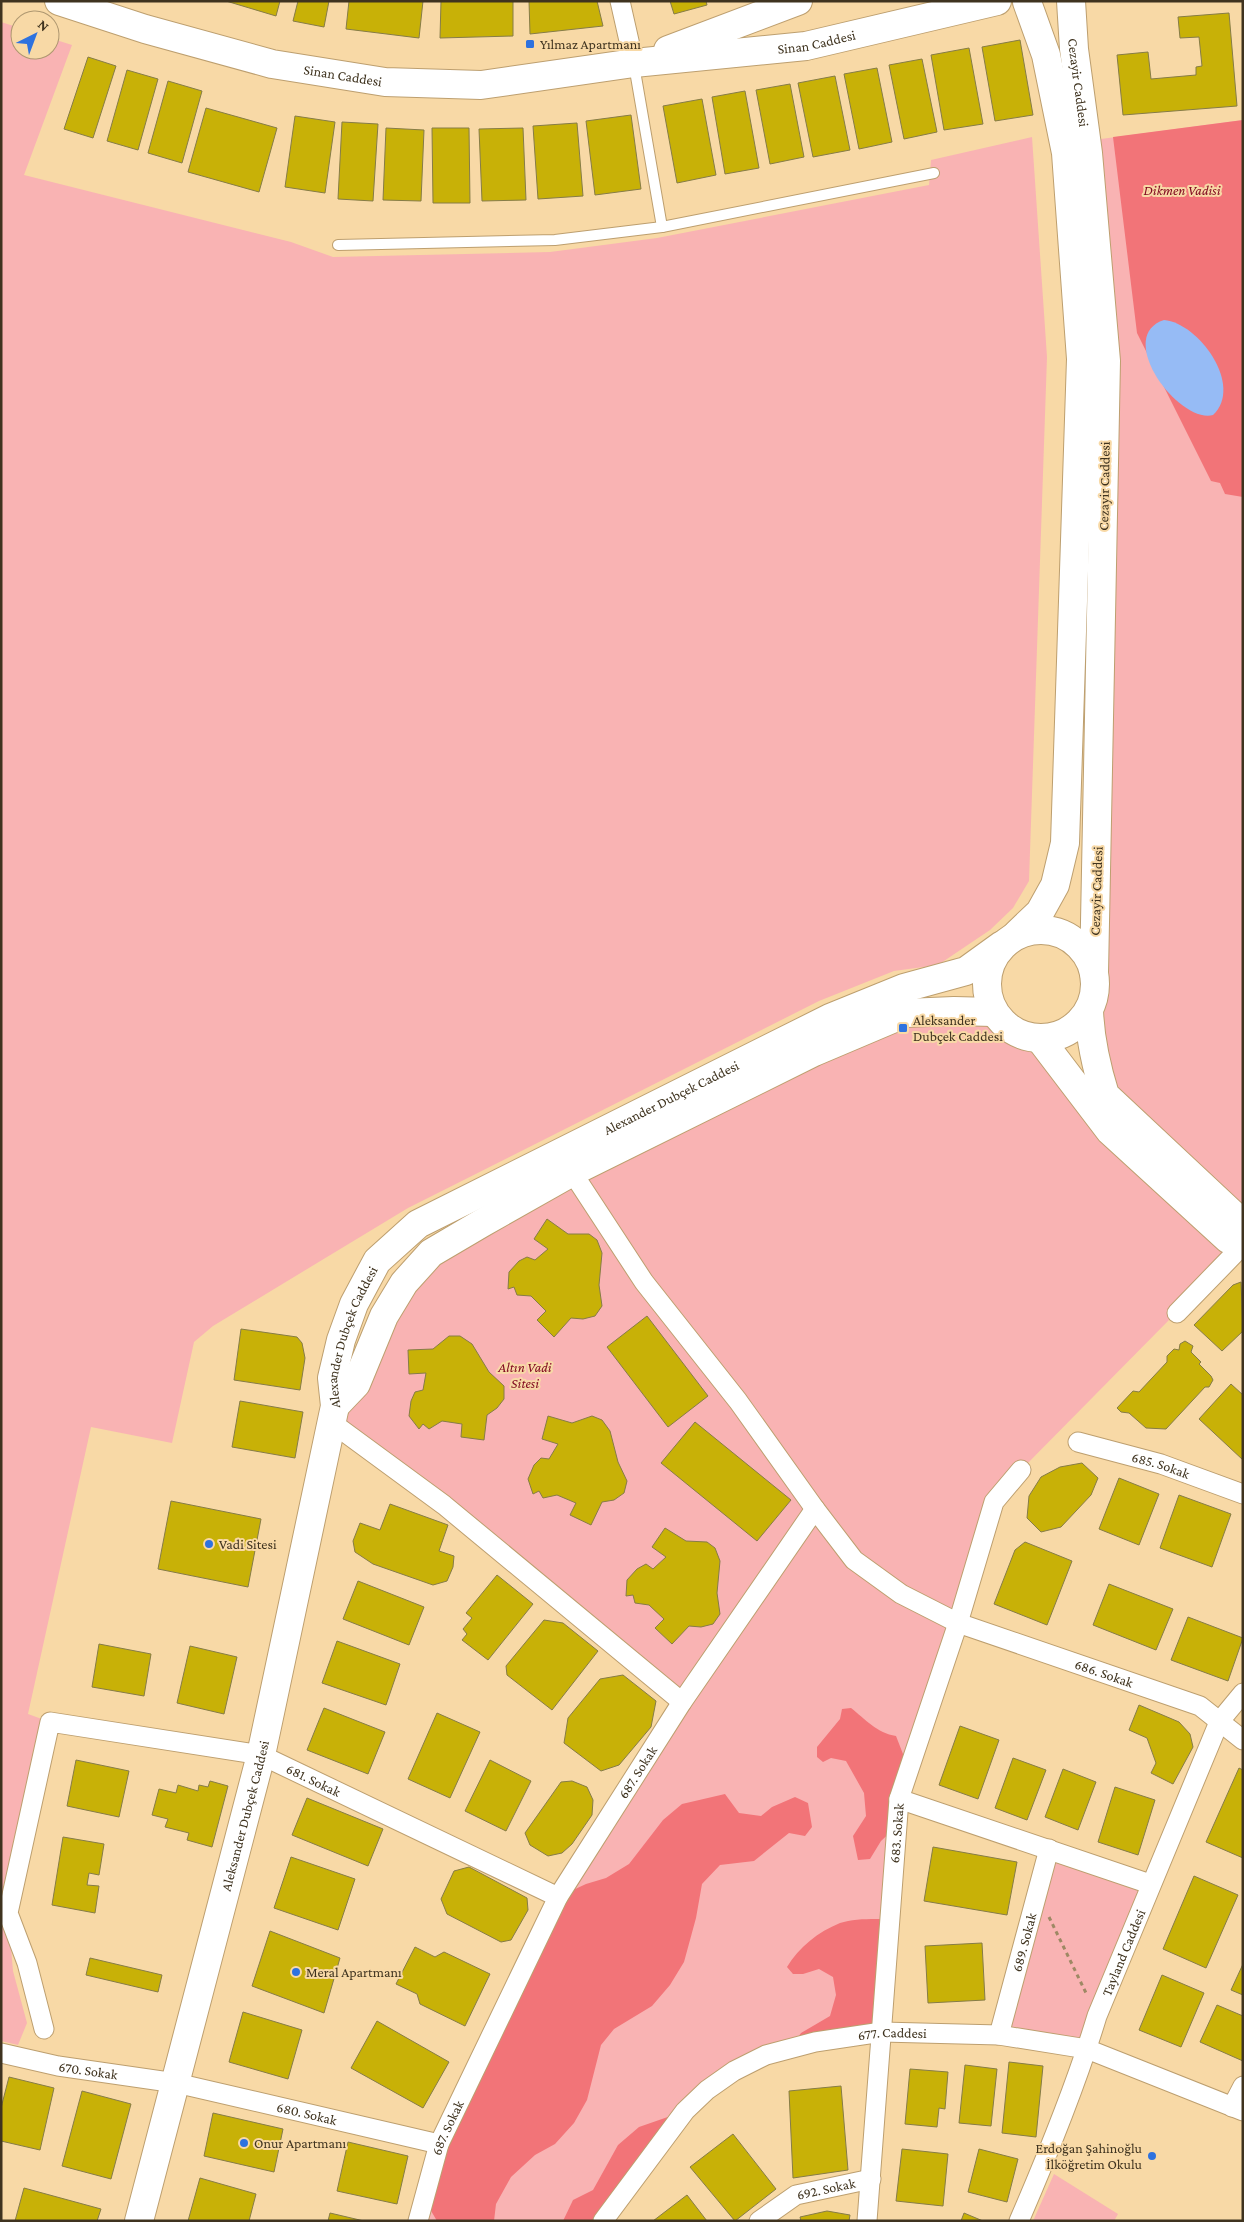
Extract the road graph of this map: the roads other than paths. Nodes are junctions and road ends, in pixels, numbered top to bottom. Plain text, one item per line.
1 (59, 1) edge
2 (620, 1) edge
3 (798, 1) edge
4 (997, 1) edge
5 (1026, 1) edge
6 (1032, 1) edge
7 (1071, 1) edge
8 (634, 63) junction
9 (1077, 153) junction
10 (934, 173) dead end
11 (662, 227) junction
12 (338, 245) dead end
13 (1009, 940) junction
14 (1094, 972) junction
15 (1089, 1010) junction
16 (993, 1012) junction
17 (1040, 1039) junction
18 (1132, 1135) junction
19 (572, 1172) junction
20 (1238, 1232) edge
21 (1177, 1313) dead end
22 (333, 1414) junction
23 (1078, 1442) dead end
24 (1021, 1470) dead end
25 (1243, 1494) edge
26 (816, 1509) junction
27 (958, 1623) junction
28 (1243, 1692) edge
29 (682, 1702) junction
30 (1219, 1722) junction
31 (1243, 1740) edge
32 (261, 1756) junction
33 (899, 1799) junction
34 (1049, 1849) junction
35 (1150, 1884) junction
36 (558, 1897) junction
37 (44, 2029) dead end
38 (882, 2032) junction
39 (1000, 2035) junction
40 (1087, 2049) junction
41 (1, 2053) edge
42 (176, 2084) junction
43 (1243, 2086) edge
44 (1237, 2109) edge
45 (439, 2144) junction
46 (871, 2179) junction
47 (139, 2221) edge
48 (418, 2221) edge
49 (603, 2221) edge
50 (759, 2221) edge
51 (867, 2221) edge
52 (1018, 2221) edge

1 - 8 main road, Sinan Caddesi
2 - 8 street
3 - 8 main road, Sinan Caddesi
4 - 8 main road, Sinan Caddesi
5 - 6 main road
5 - 9 main road, Cezayir Caddesi
7 - 9 main road, Cezayir Caddesi
8 - 11 lane
9 - 13 main road, Cezayir Caddesi
9 - 14 main road, Cezayir Caddesi
10 - 11 lane
11 - 12 lane
13 - 14 main road
13 - 16 main road
13 - 22 main road, Alexander Dubçek Caddesi
14 - 15 main road
15 - 17 main road
15 - 18 main road
16 - 17 main road
16 - 19 main road, Alexander Dubçek Caddesi
17 - 18 main road
18 - 20 main road
19 - 22 main road, Alexander Dubçek Caddesi
19 - 26 street
20 - 21 street
22 - 29 street
22 - 32 main road, Aleksander Dubçek Caddesi
23 - 25 street, 685. Sokak
24 - 27 street, 683. Sokak
26 - 27 street
26 - 29 street, 687. Sokak
27 - 30 street, 686. Sokak
27 - 33 street, 683. Sokak
28 - 30 street, Tayland Caddesi
29 - 36 street, 687. Sokak
30 - 31 street, 686. Sokak
30 - 35 street, Tayland Caddesi
32 - 36 street, 681. Sokak
32 - 37 street, 681. Sokak
32 - 42 main road, Aleksander Dubçek Caddesi
33 - 34 street
33 - 38 street, 683. Sokak
34 - 35 street
34 - 39 street, 689. Sokak
35 - 40 street, Tayland Caddesi
36 - 45 street, 687. Sokak
38 - 39 street, 677. Caddesi
38 - 46 street, 683. Sokak
38 - 49 street, 677. Caddesi
39 - 40 street, 677. Caddesi
40 - 44 street, 677. Caddesi
40 - 52 street, Tayland Caddesi
41 - 42 street, 670. Sokak
42 - 45 street, 680. Sokak
42 - 47 main road, Aleksander Dubçek Caddesi
43 - 44 street
45 - 48 street, 687. Sokak
46 - 50 street, 692. Sokak
46 - 51 street, 683. Sokak

